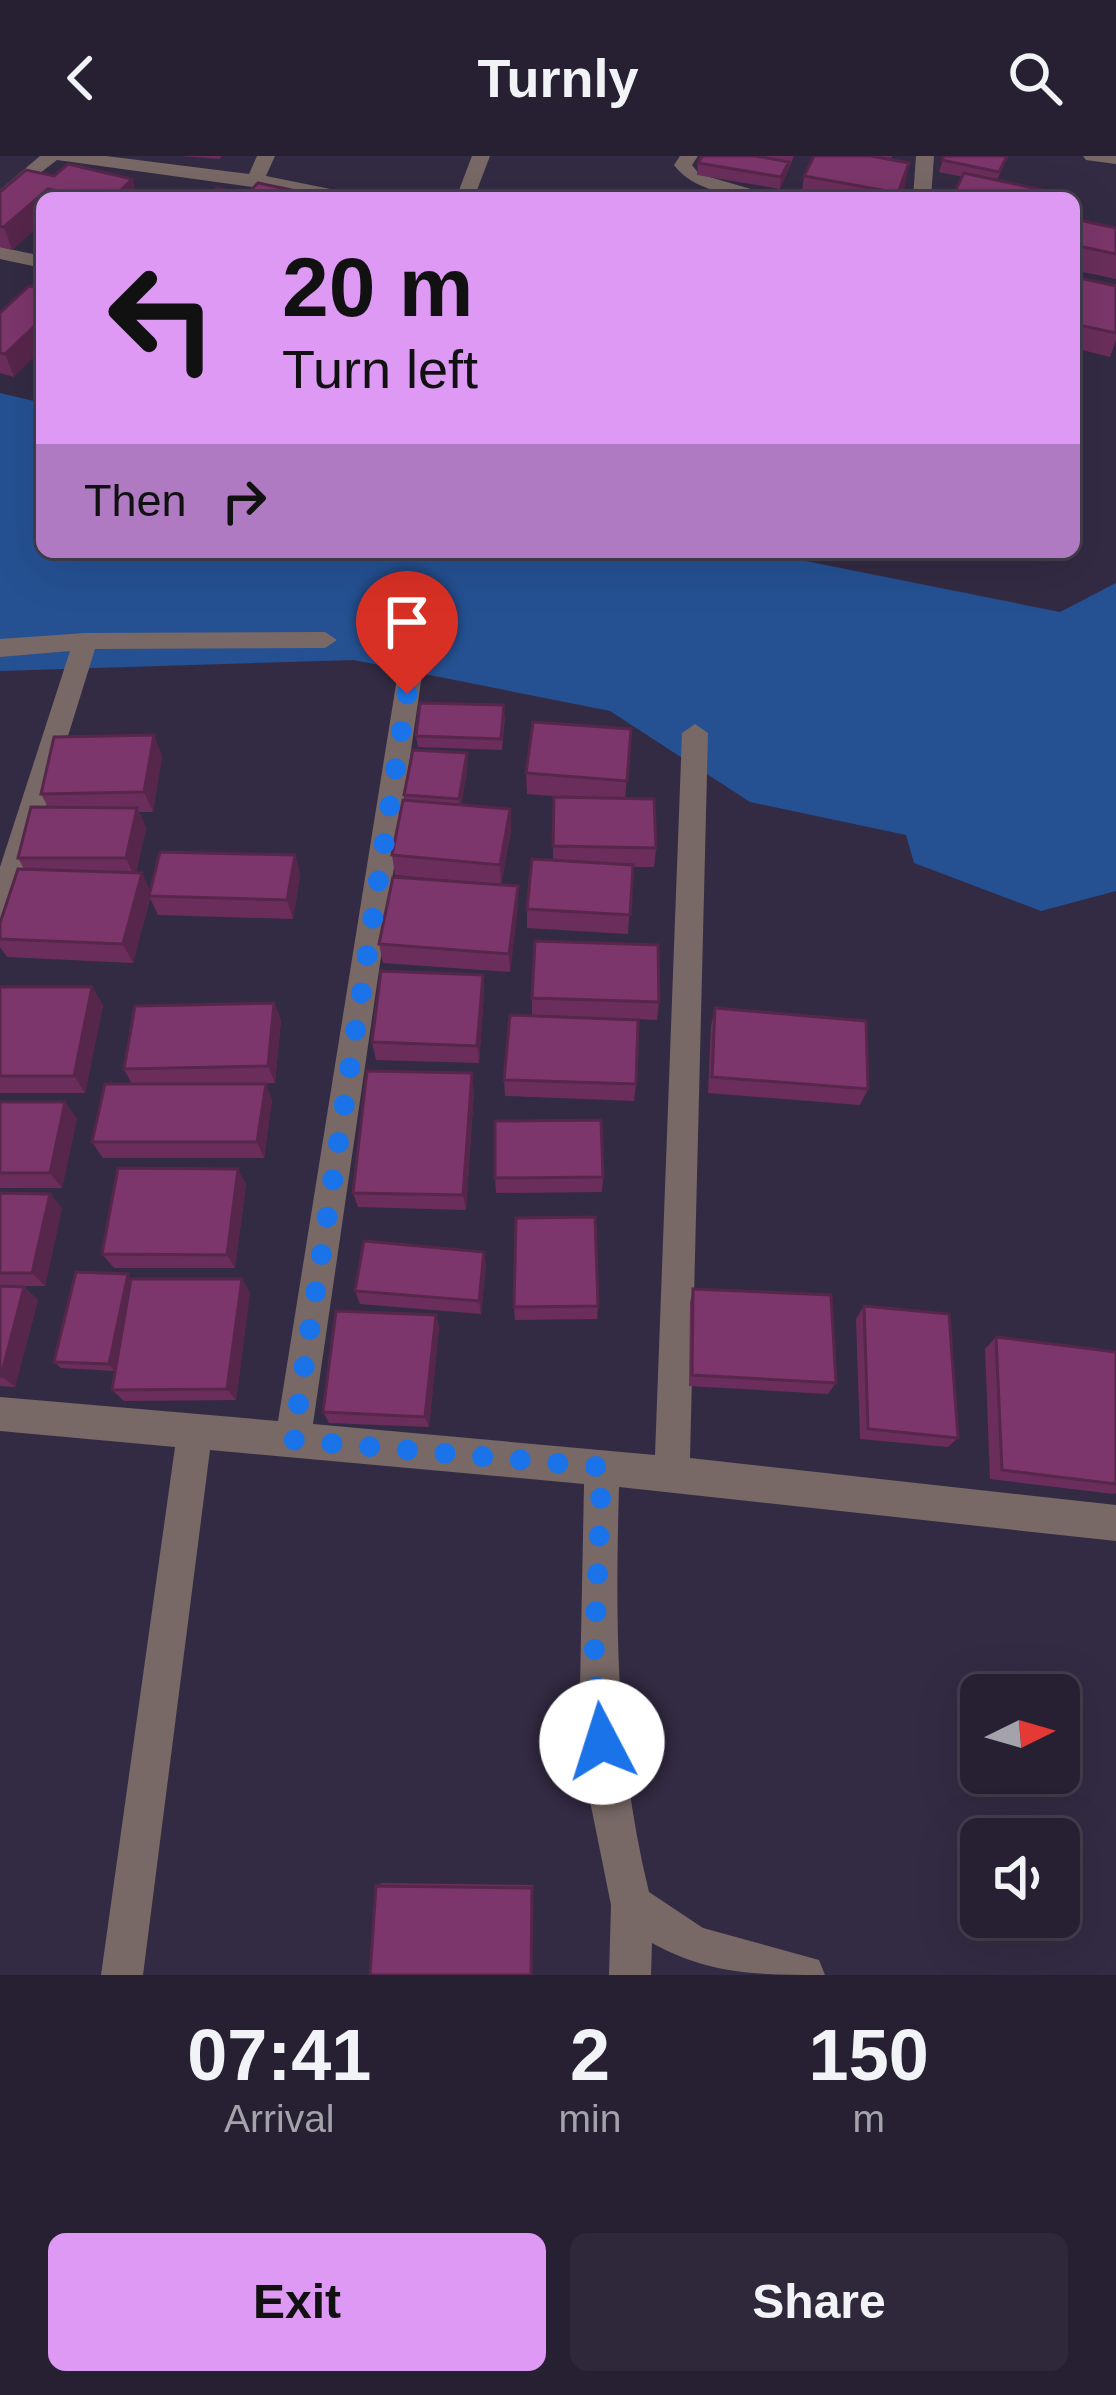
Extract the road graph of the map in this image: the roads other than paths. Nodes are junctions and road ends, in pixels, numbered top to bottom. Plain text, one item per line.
1 (51, 156) edge
2 (63, 156) edge
3 (266, 156) edge
4 (481, 156) edge
5 (689, 156) edge
6 (925, 156) edge
7 (1092, 156) edge
8 (1116, 159) edge
9 (256, 180) junction
10 (329, 192) edge
11 (467, 192) edge
12 (748, 192) edge
13 (922, 192) edge
14 (0, 199) edge
15 (0, 253) edge
16 (36, 261) edge
17 (85, 640) junction
18 (325, 640) dead end
19 (414, 647) dead end
20 (0, 648) edge
21 (694, 733) dead end
22 (0, 910) edge
23 (0, 1414) edge
24 (195, 1432) junction
25 (293, 1440) junction
26 (602, 1467) junction
27 (672, 1474) junction
28 (1116, 1523) edge
29 (632, 1905) junction
30 (122, 1975) edge
31 (630, 1975) edge
32 (804, 1975) edge

1 - 14 street
2 - 9 street
3 - 9 street
4 - 11 street
5 - 12 street
6 - 13 street
7 - 8 street
9 - 10 street
15 - 16 street
17 - 18 street
17 - 20 street
17 - 22 street
19 - 25 street
21 - 27 street
23 - 24 street
24 - 25 street
24 - 30 street
25 - 26 street
26 - 27 street
26 - 29 street
27 - 28 street
29 - 31 street
29 - 32 street

